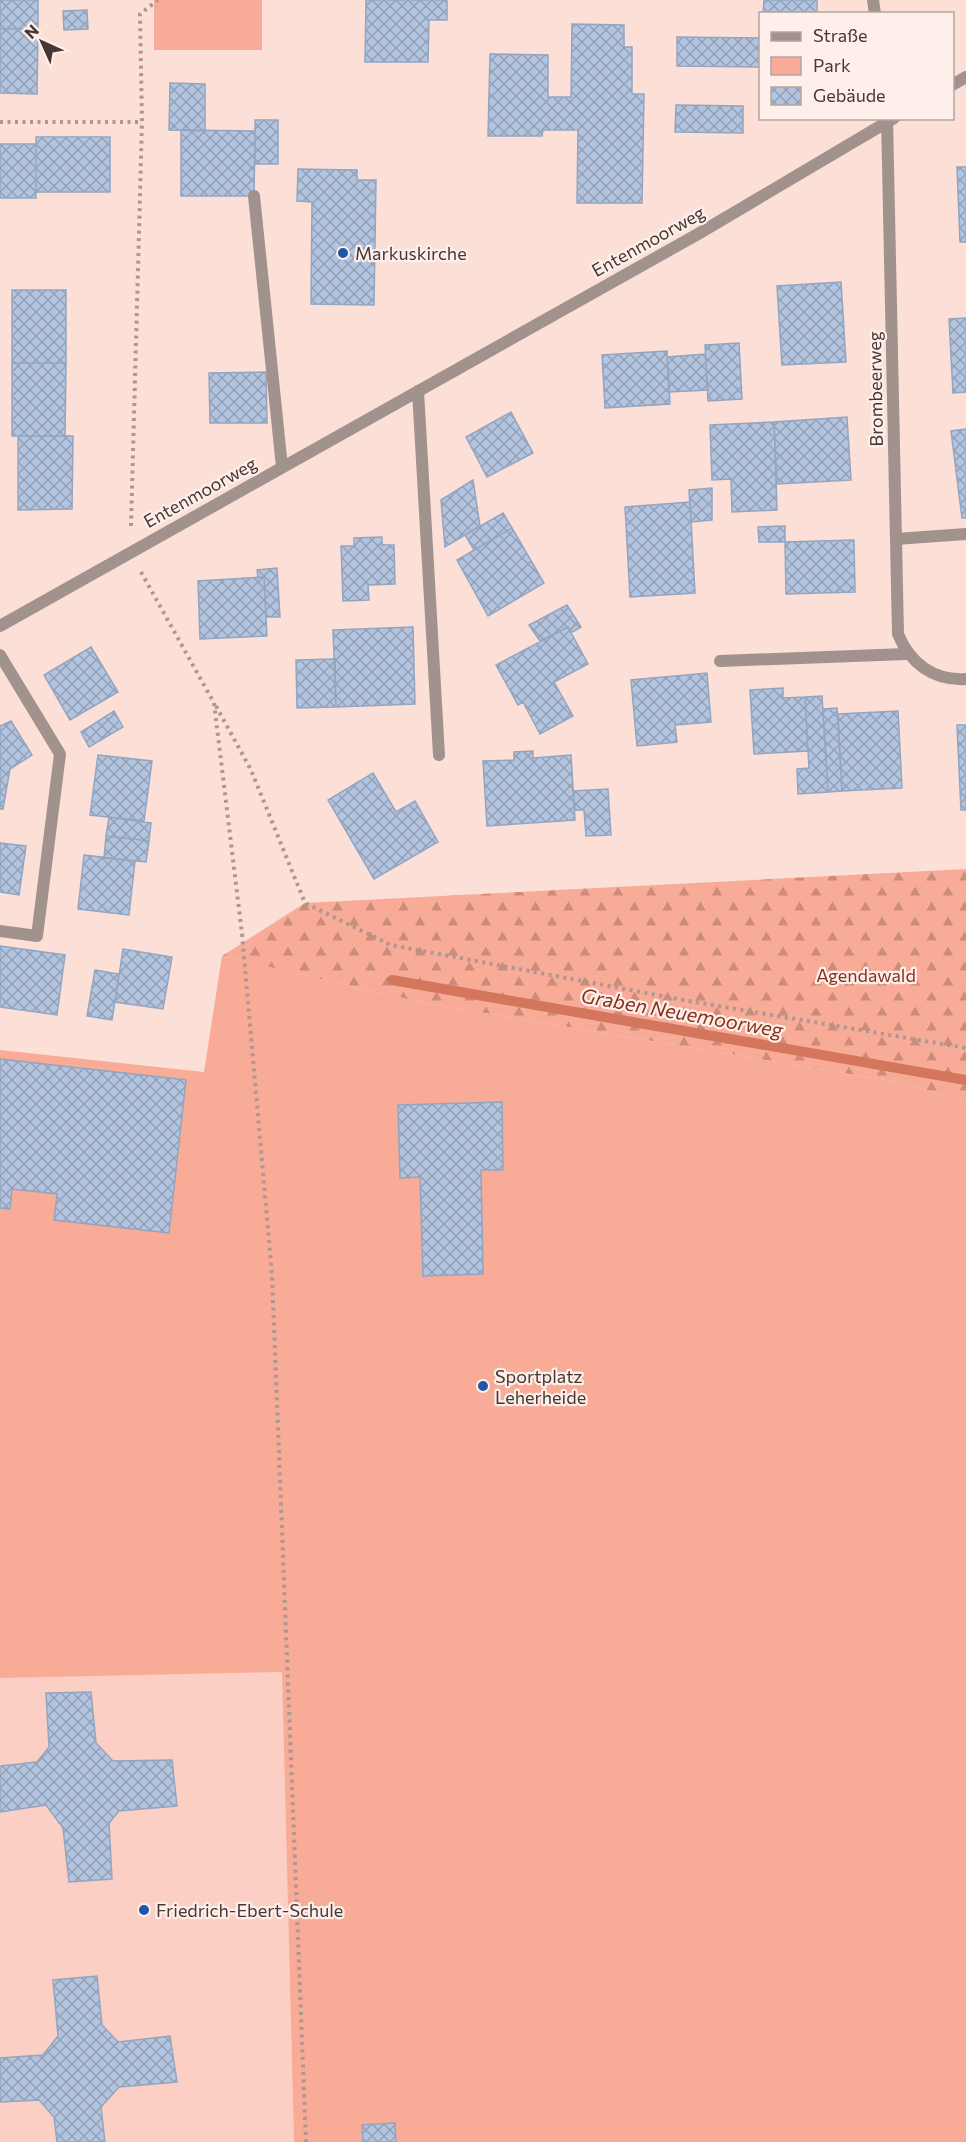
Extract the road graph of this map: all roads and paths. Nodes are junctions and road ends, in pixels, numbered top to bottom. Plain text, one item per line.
1 (158, 0) edge
2 (890, 120) edge
3 (0, 122) edge
4 (142, 122) junction
5 (254, 196) dead end
6 (418, 391) junction
7 (282, 467) junction
8 (966, 534) edge
9 (896, 539) junction
10 (130, 552) junction
11 (0, 626) edge
12 (906, 654) junction
13 (0, 655) edge
14 (720, 661) dead end
15 (966, 679) edge
16 (213, 703) junction
17 (439, 755) dead end
18 (0, 931) edge
19 (966, 1048) edge
20 (306, 2142) edge

1 - 4 path
2 - 6 street, Entenmoorweg
2 - 9 street, Brombeerweg
3 - 4 path
4 - 10 path
5 - 7 street
6 - 7 street, Entenmoorweg
6 - 17 street
7 - 10 street, Entenmoorweg
8 - 9 street
9 - 12 street, Brombeerweg
10 - 11 street, Entenmoorweg
10 - 16 path
12 - 14 street
12 - 15 street
13 - 18 street
16 - 19 path
16 - 20 path

